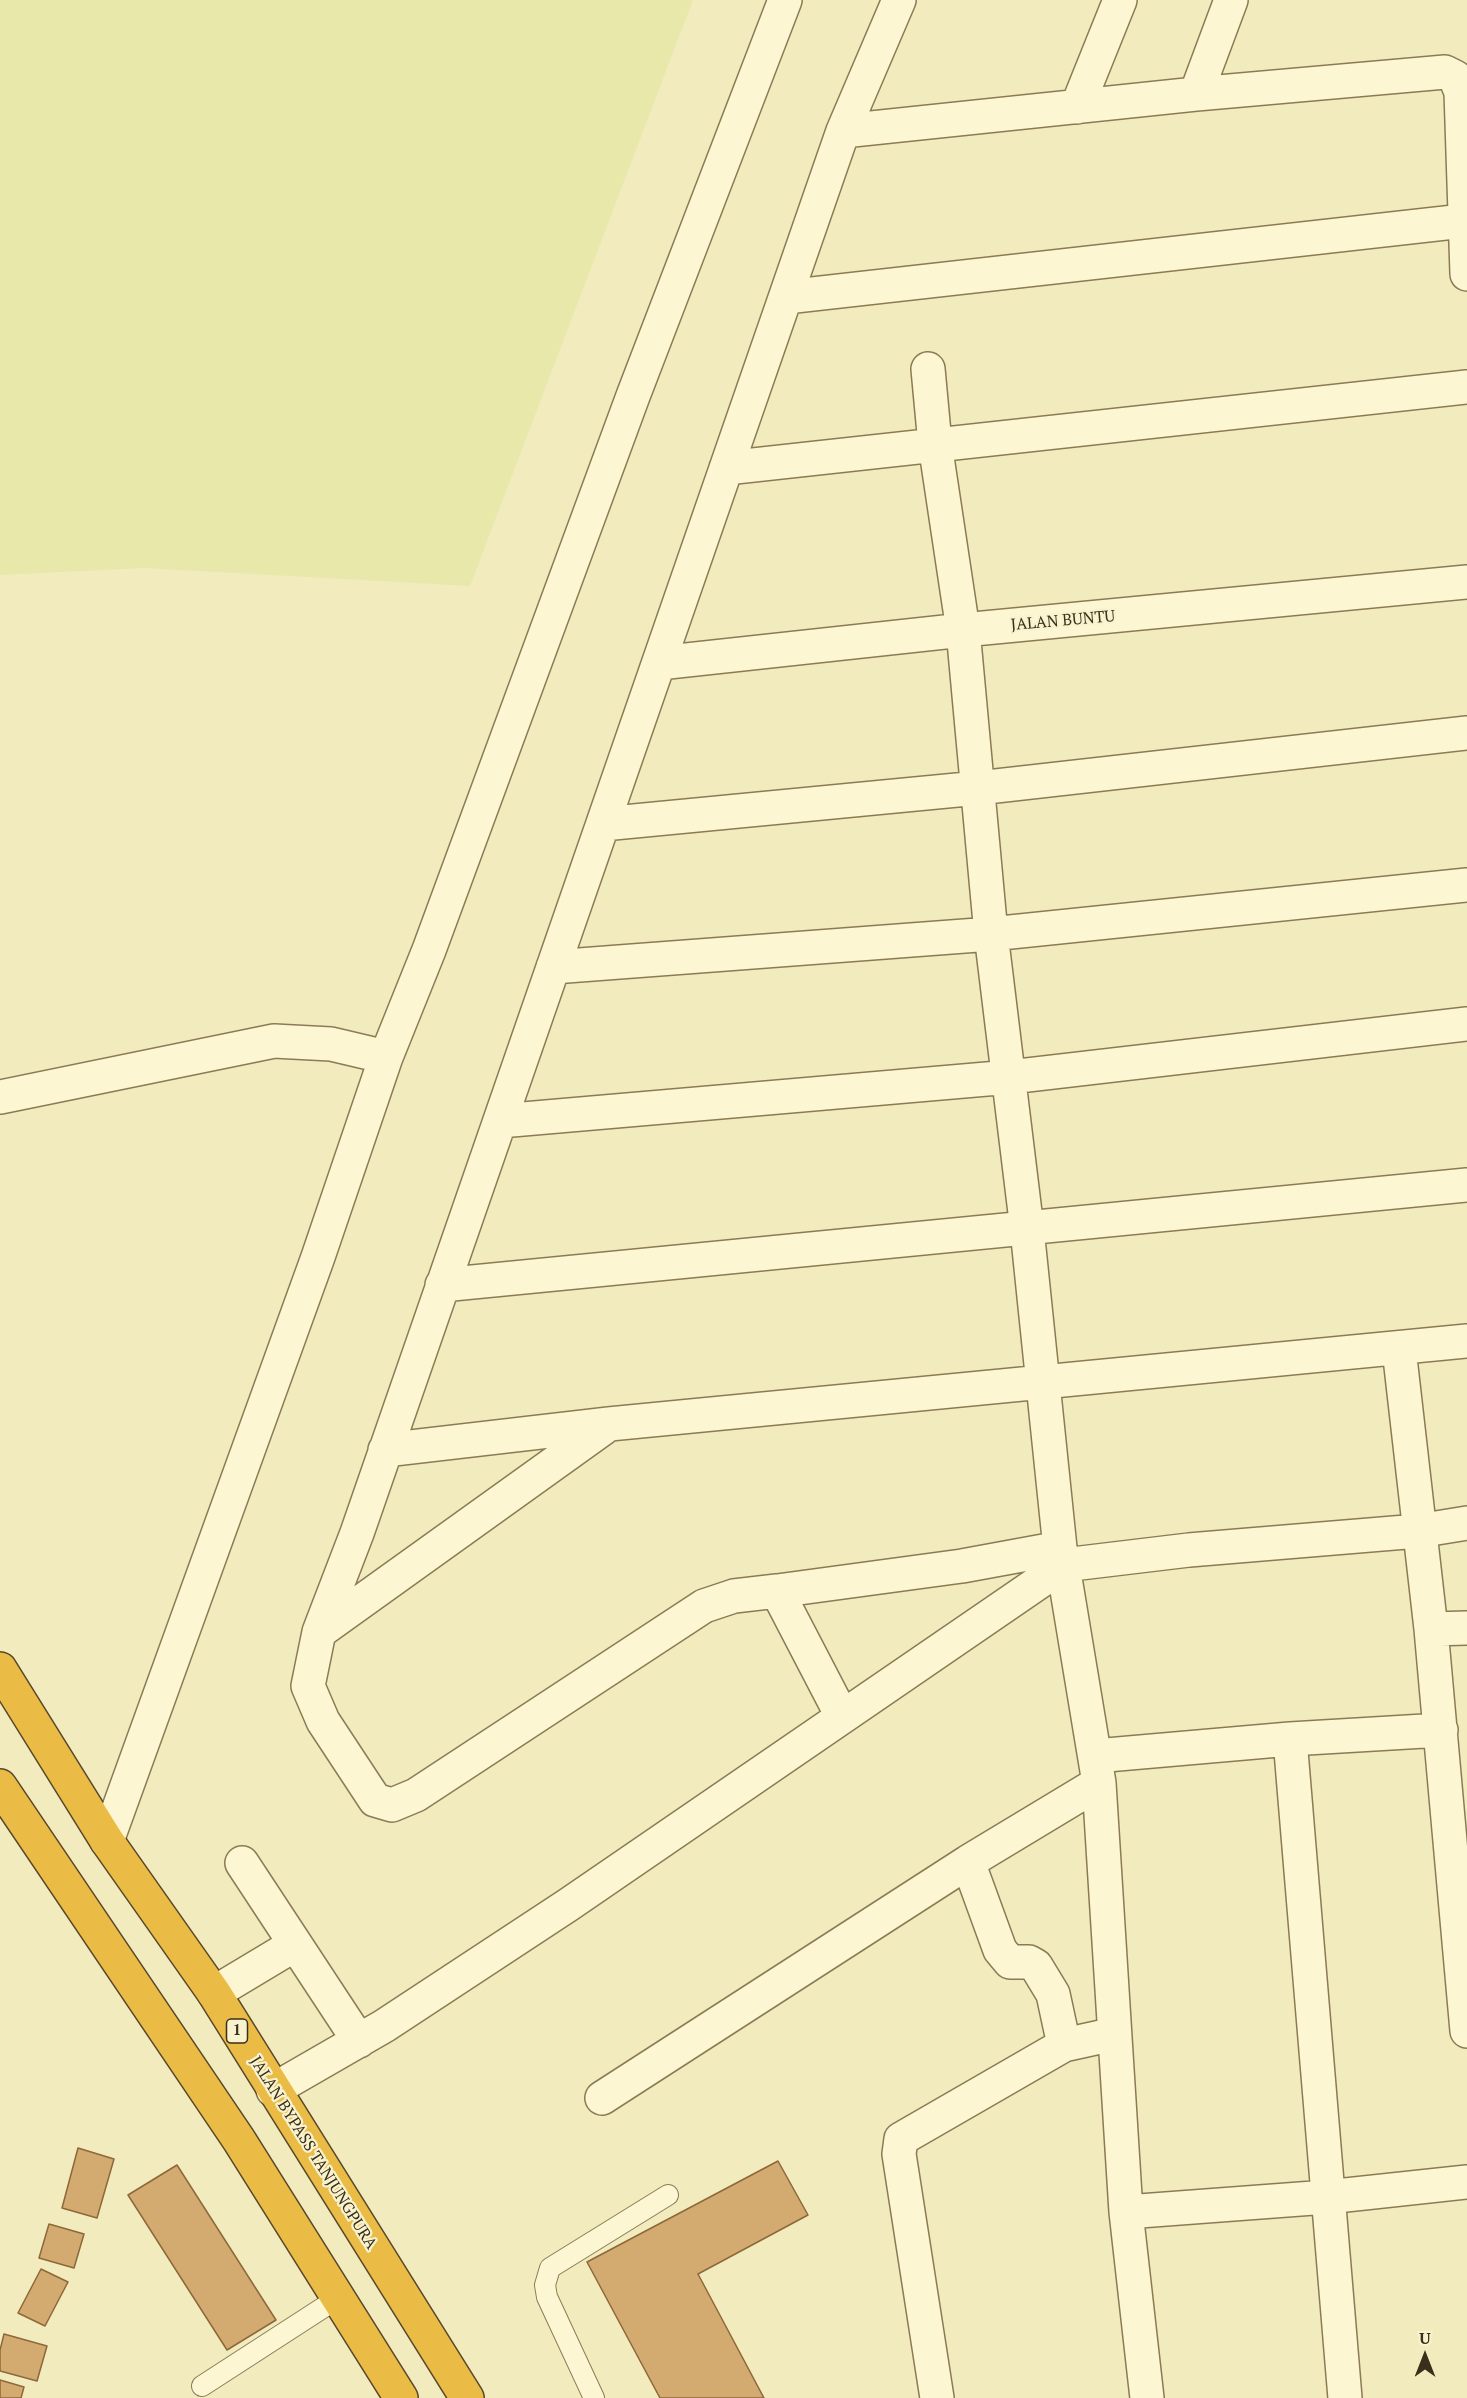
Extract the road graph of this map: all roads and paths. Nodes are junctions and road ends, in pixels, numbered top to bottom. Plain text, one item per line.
1 (785, 0) edge
2 (899, 0) edge
3 (1120, 0) edge
4 (1230, 0) edge
5 (1196, 94) junction
6 (1077, 107) junction
7 (843, 131) junction
8 (1463, 221) junction
9 (1467, 274) edge
10 (786, 297) junction
11 (928, 369) dead end
12 (1467, 387) edge
13 (935, 444) junction
14 (726, 468) junction
15 (1467, 582) edge
16 (963, 630) junction
17 (659, 663) junction
18 (1467, 733) edge
19 (978, 789) junction
20 (603, 824) junction
21 (1467, 885) edge
22 (992, 934) junction
23 (553, 967) junction
24 (1467, 1024) edge
25 (386, 1057) junction
26 (1010, 1077) junction
27 (0, 1097) edge
28 (500, 1121) junction
29 (1467, 1185) edge
30 (1027, 1229) junction
31 (442, 1285) junction
32 (1467, 1341) edge
33 (1399, 1349) junction
34 (1043, 1382) junction
35 (609, 1424) junction
36 (385, 1450) junction
37 (1467, 1523) edge
38 (1418, 1531) junction
39 (1062, 1556) junction
40 (777, 1591) junction
41 (1467, 1628) edge
42 (1431, 1629) junction
43 (319, 1632) junction
44 (0, 1669) edge
45 (842, 1716) junction
46 (1440, 1730) junction
47 (1290, 1739) junction
48 (1097, 1770) junction
49 (0, 1786) edge
50 (107, 1841) junction
51 (968, 1862) junction
52 (242, 1863) dead end
53 (294, 1945) junction
54 (214, 1993) junction
55 (1467, 2031) edge
56 (1114, 2034) junction
57 (358, 2041) junction
58 (1064, 2045) junction
59 (273, 2090) junction
60 (602, 2098) dead end
61 (1467, 2182) edge
62 (668, 2195) dead end
63 (1327, 2196) junction
64 (1126, 2212) junction
65 (338, 2298) junction
66 (202, 2386) dead end
67 (401, 2398) edge
68 (467, 2398) edge
69 (594, 2398) edge
70 (937, 2398) edge
71 (1148, 2398) edge
72 (1345, 2398) edge

1 - 25 street
2 - 7 street
3 - 6 street
4 - 5 street
5 - 6 street
5 - 8 street
6 - 7 street
7 - 10 street
8 - 9 street
8 - 10 street
10 - 14 street
11 - 13 street
12 - 13 street
13 - 14 street
13 - 16 street
14 - 17 street
15 - 16 street, JALAN BUNTU
16 - 17 street, JALAN BUNTU
16 - 19 street
17 - 20 street
18 - 19 street
19 - 20 street
19 - 22 street
20 - 23 street
21 - 22 street
22 - 23 street
22 - 26 street
23 - 28 street
24 - 26 street
25 - 27 street
25 - 50 street
26 - 28 street
26 - 30 street
28 - 31 street
29 - 30 street
30 - 31 street
30 - 34 street
31 - 36 street
32 - 33 street
33 - 34 street
33 - 38 street
34 - 35 street
34 - 39 street
35 - 36 street
35 - 43 street
36 - 43 street
37 - 38 street
38 - 39 street
38 - 42 street
39 - 40 street
39 - 45 street
39 - 48 street
40 - 43 street
40 - 45 street
41 - 42 street
42 - 46 street
44 - 50 highway, JALAN BYPASS TANJUNGPURA / 1
45 - 57 street
46 - 47 street
46 - 55 street
47 - 48 street
47 - 63 street
48 - 51 street
48 - 56 street
49 - 65 highway
50 - 54 highway, JALAN BYPASS TANJUNGPURA / 1
51 - 58 street
51 - 60 street
52 - 53 street
53 - 54 street
53 - 57 street
54 - 59 highway, JALAN BYPASS TANJUNGPURA / 1
56 - 58 street
56 - 64 street
57 - 59 street
58 - 70 street
59 - 68 highway, JALAN BYPASS TANJUNGPURA / 1
61 - 63 street
62 - 69 lane
63 - 64 street
63 - 72 street
64 - 71 street
65 - 66 lane
65 - 67 highway

